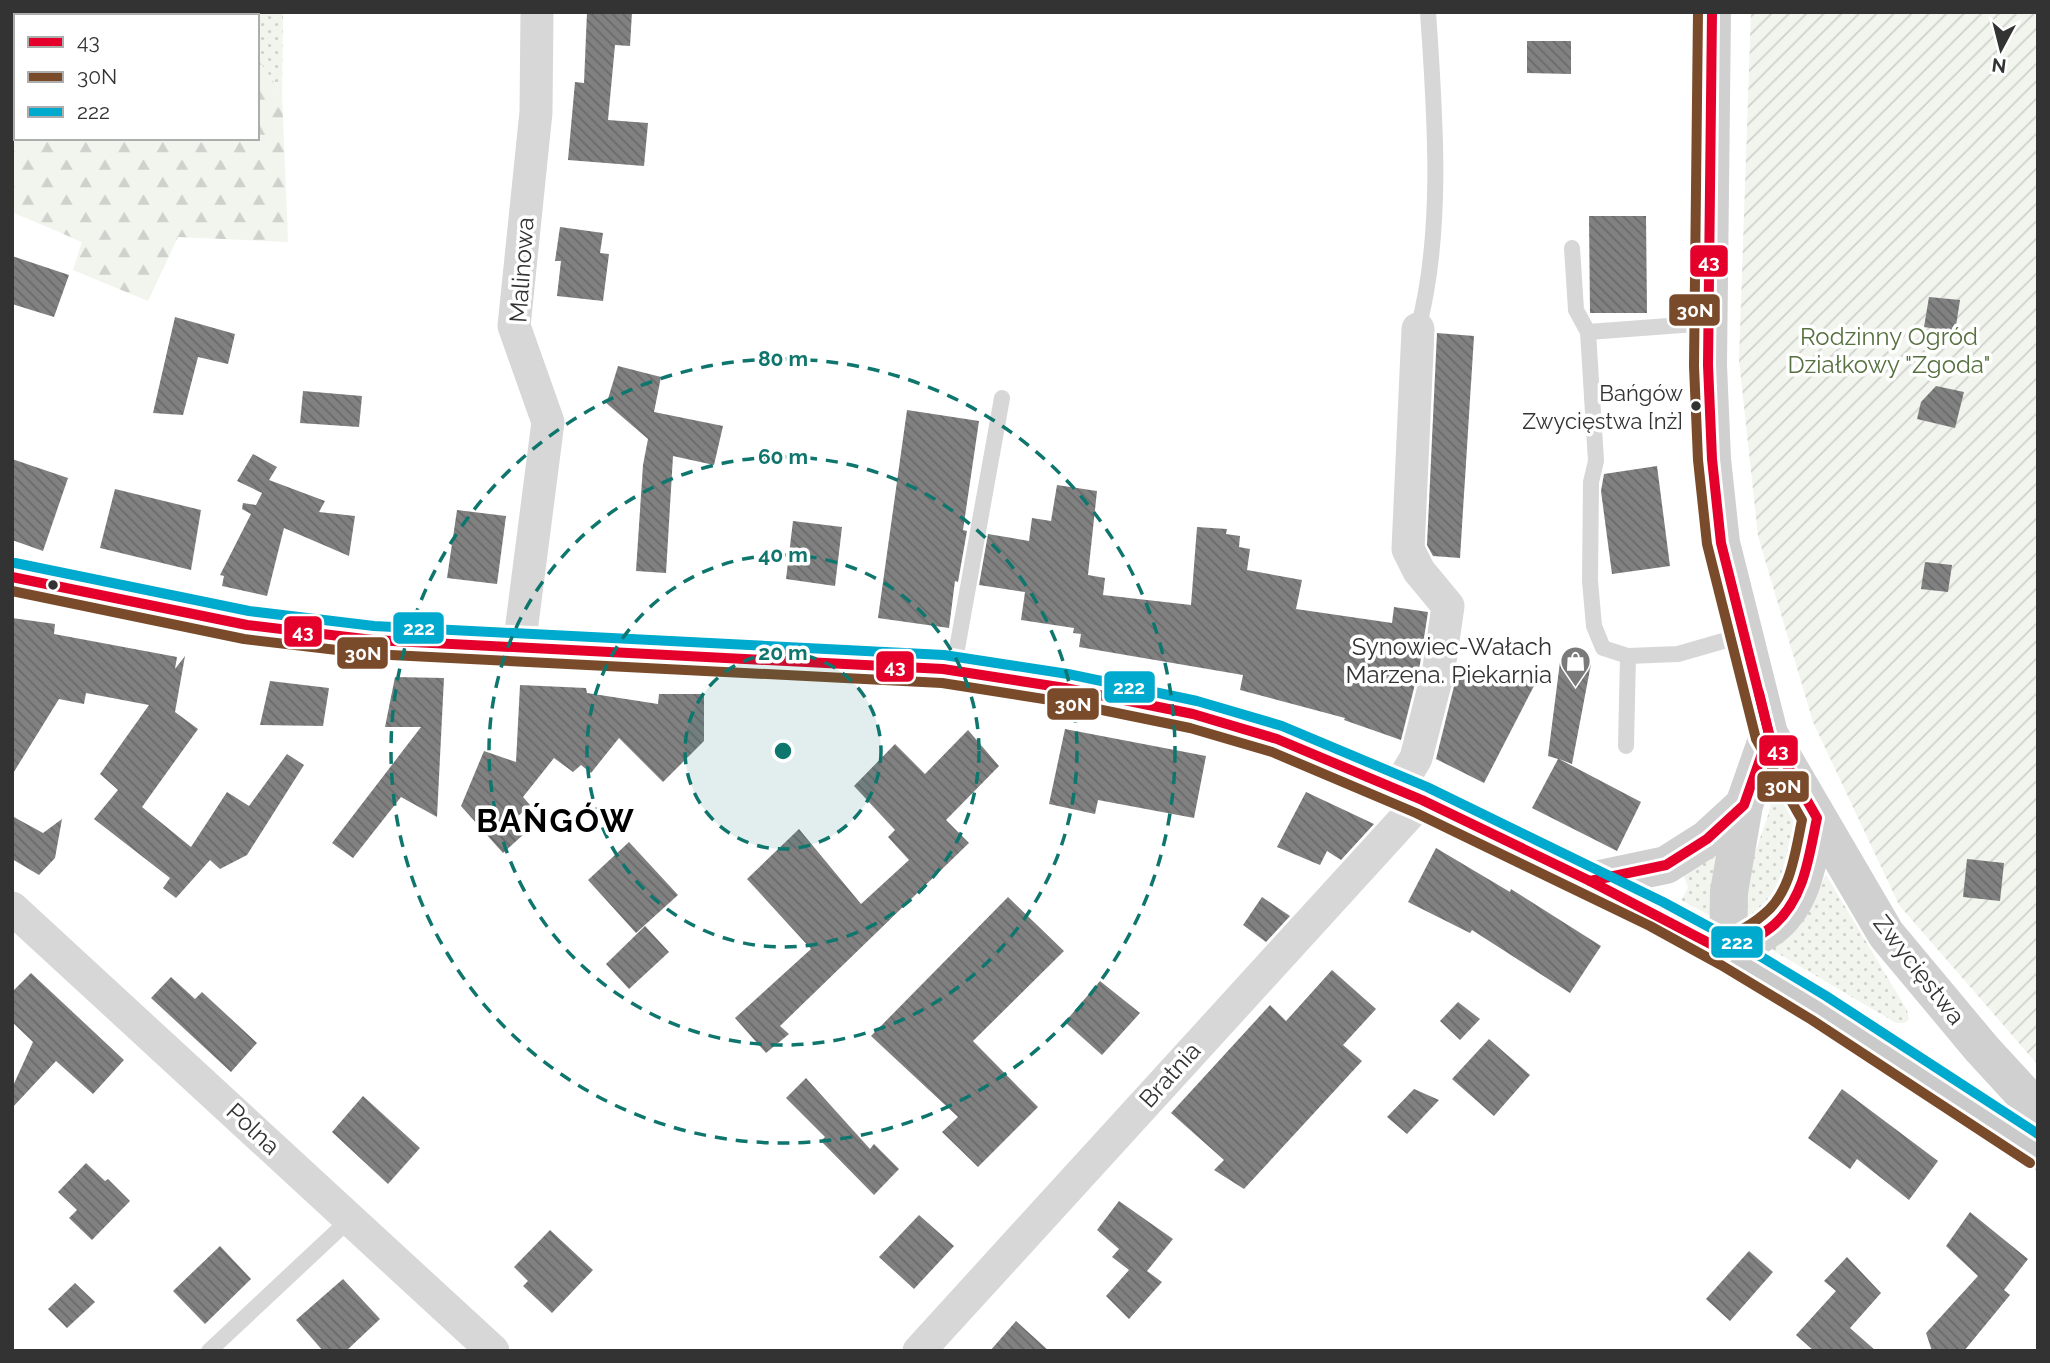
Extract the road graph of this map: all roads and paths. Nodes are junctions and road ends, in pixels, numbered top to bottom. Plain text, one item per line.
1 (537, 12) edge
2 (1428, 12) edge
3 (1712, 12) edge
4 (1572, 248) dead end
5 (1709, 323) junction
6 (1418, 329) joint
7 (1588, 332) junction
8 (1002, 398) dead end
9 (12, 577) edge
10 (1744, 635) junction
11 (519, 647) junction
12 (1628, 656) junction
13 (953, 671) junction
14 (1769, 734) junction
15 (1626, 746) dead end
16 (1410, 795) junction
17 (1744, 805) junction
18 (1817, 818) junction
19 (1590, 881) junction
20 (12, 908) edge
21 (1728, 953) junction
22 (2038, 1110) edge
23 (2038, 1151) edge
24 (350, 1219) junction
25 (209, 1351) edge
26 (493, 1351) edge
27 (919, 1351) edge

1 - 11 street, Malinowa
2 - 6 lane
3 - 5 main road, Zwycięstwa
4 - 7 lane
5 - 7 lane
5 - 10 main road, Zwycięstwa
6 - 16 street, Bratnia
7 - 12 lane
8 - 13 lane
9 - 11 main road
10 - 12 lane
10 - 14 main road, Zwycięstwa
11 - 13 main road
12 - 15 lane
13 - 16 main road
14 - 17 main road
14 - 18 main road, Zwycięstwa
16 - 19 main road
16 - 27 street, Bratnia
17 - 19 main road
17 - 21 main road
18 - 21 main road
18 - 22 main road, Zwycięstwa
19 - 21 main road
20 - 24 street, Polna
21 - 23 main road
24 - 25 lane
24 - 26 street, Polna

